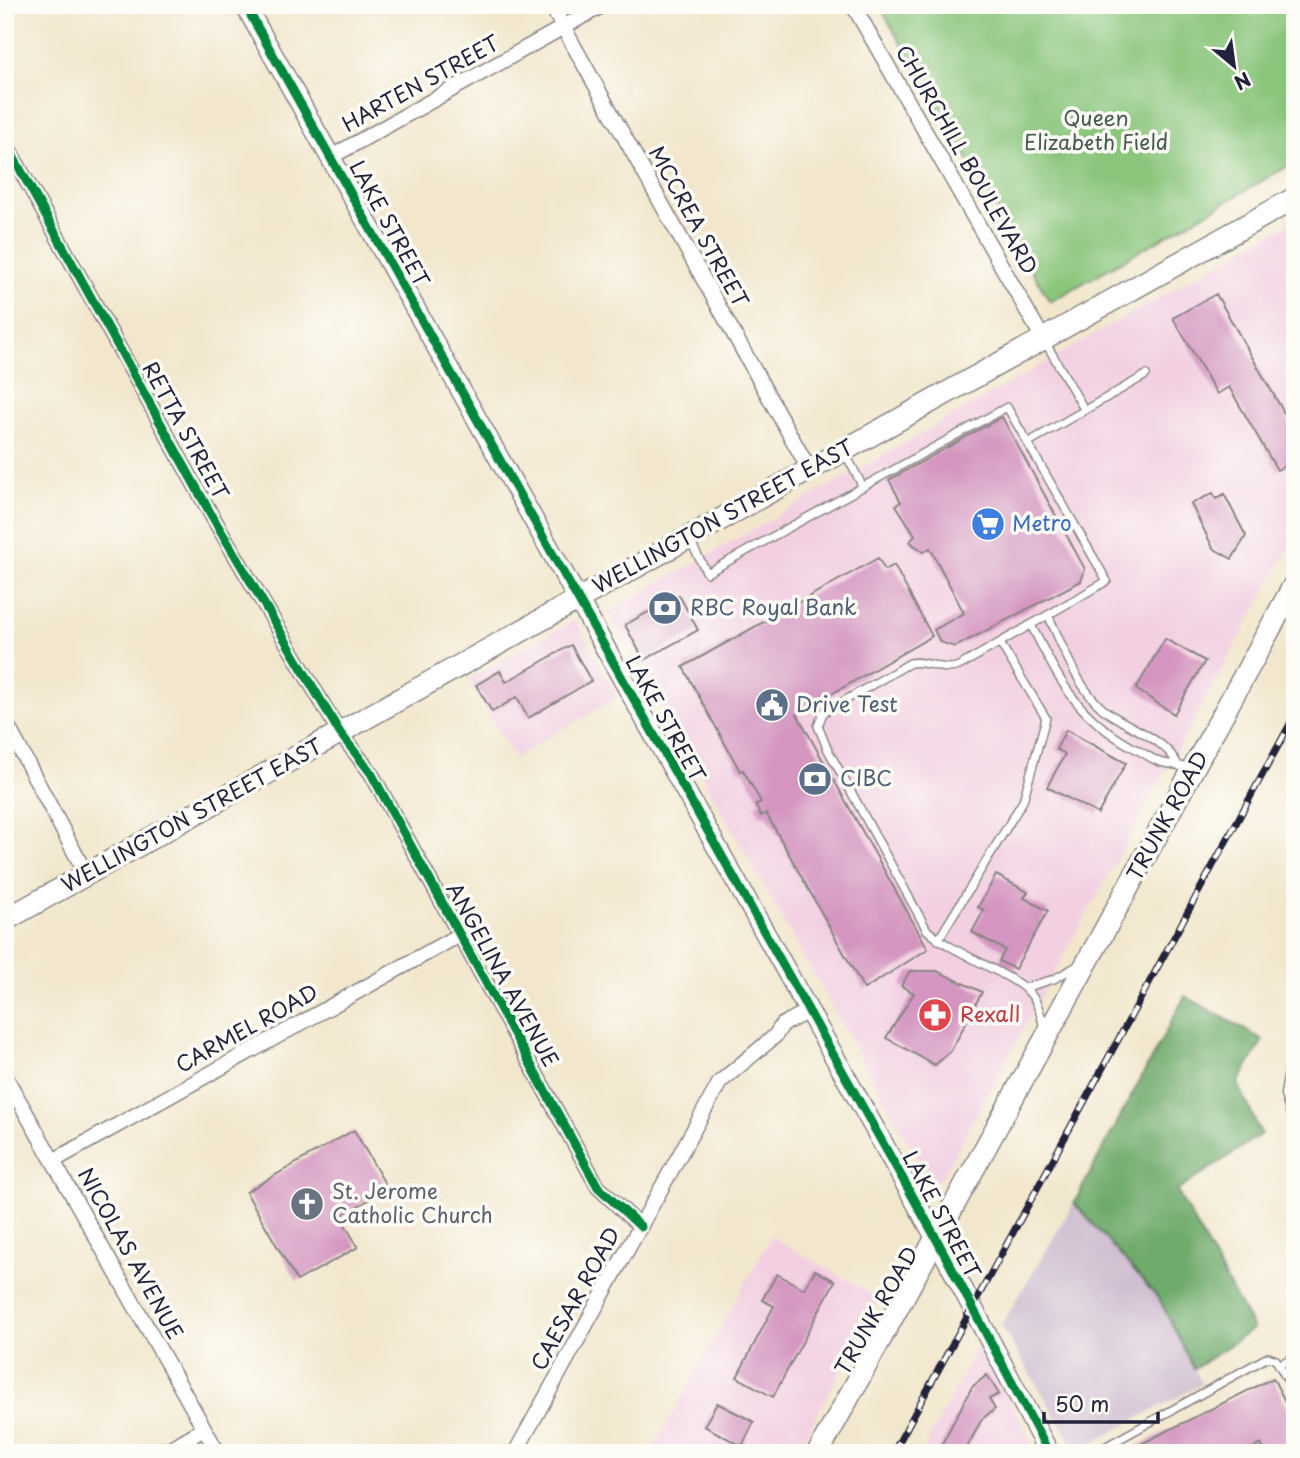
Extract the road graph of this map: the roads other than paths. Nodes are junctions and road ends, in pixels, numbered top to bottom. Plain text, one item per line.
1 (246, 5) edge
2 (551, 5) edge
3 (603, 5) edge
4 (853, 5) edge
5 (564, 29) junction
6 (5, 142) edge
7 (331, 157) junction
8 (1295, 198) edge
9 (1042, 337) junction
10 (1146, 375) dead end
11 (1084, 409) junction
12 (1029, 442) junction
13 (843, 449) junction
14 (809, 469) junction
15 (863, 487) junction
16 (688, 537) junction
17 (1295, 583) edge
18 (578, 599) junction
19 (1048, 615) junction
20 (1031, 625) junction
21 (1000, 643) junction
22 (5, 721) edge
23 (340, 733) junction
24 (1185, 767) junction
25 (86, 874) junction
26 (5, 919) edge
27 (460, 934) junction
28 (938, 940) junction
29 (1090, 959) junction
30 (1024, 988) junction
31 (808, 1011) junction
32 (1046, 1039) junction
33 (1295, 1057) edge
34 (5, 1076) edge
35 (1295, 1117) edge
36 (53, 1161) junction
37 (640, 1227) junction
38 (937, 1240) junction
39 (1295, 1356) edge
40 (1279, 1365) junction
41 (1295, 1393) edge
42 (204, 1429) junction
43 (162, 1453) edge
44 (218, 1453) edge
45 (515, 1453) edge
46 (818, 1453) edge
47 (1049, 1453) edge
48 (1094, 1453) edge

1 - 7 street, LAKE STREET
2 - 5 street, MCCREA STREET
3 - 5 street, HARTEN STREET
4 - 9 street, CHURCHILL BOULEVARD
5 - 7 street, HARTEN STREET
5 - 14 street, MCCREA STREET
6 - 23 street, RETTA STREET
7 - 18 street, LAKE STREET
8 - 9 main road, WELLINGTON STREET EAST
9 - 11 lane
9 - 13 main road, WELLINGTON STREET EAST
10 - 11 lane
11 - 12 lane
12 - 15 lane
12 - 19 lane
13 - 14 main road, WELLINGTON STREET EAST
13 - 15 lane
14 - 16 main road, WELLINGTON STREET EAST
15 - 16 lane
16 - 18 main road, WELLINGTON STREET EAST
17 - 24 main road, TRUNK ROAD
18 - 23 main road, WELLINGTON STREET EAST
18 - 31 street, LAKE STREET
19 - 20 lane
19 - 24 lane
20 - 21 lane
20 - 24 lane
21 - 28 lane
21 - 28 lane
22 - 25 street
23 - 25 main road, WELLINGTON STREET EAST
23 - 27 street, ANGELINA AVENUE
24 - 29 main road, TRUNK ROAD
25 - 26 main road, WELLINGTON STREET EAST
27 - 36 street, CARMEL ROAD
27 - 37 street, ANGELINA AVENUE
28 - 30 lane
29 - 30 lane
29 - 32 main road, TRUNK ROAD
30 - 32 lane
31 - 37 street, CAESAR ROAD
31 - 38 street, LAKE STREET
32 - 38 main road, TRUNK ROAD
33 - 35 street
34 - 36 street, NICOLAS AVENUE
36 - 42 street, NICOLAS AVENUE
37 - 45 street, CAESAR ROAD
38 - 46 main road, TRUNK ROAD
38 - 47 street, LAKE STREET
39 - 40 lane
40 - 41 lane
40 - 48 lane
42 - 43 street
42 - 44 street, NICOLAS AVENUE

